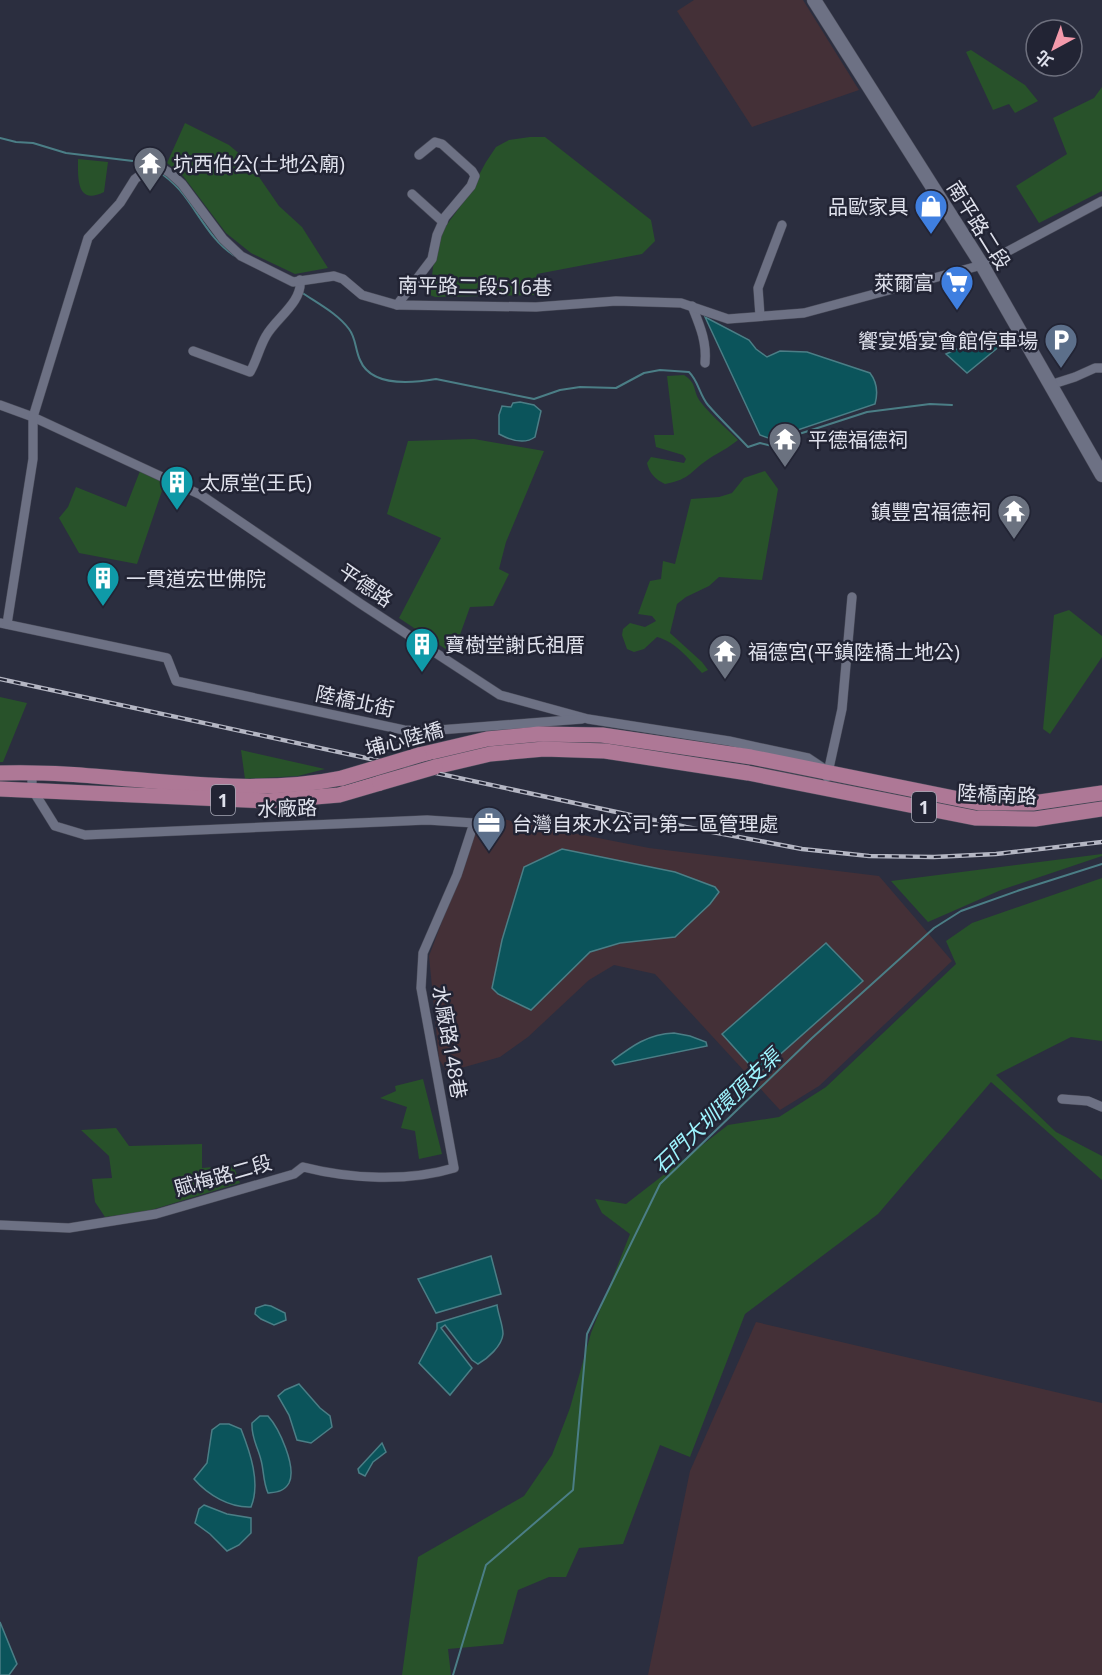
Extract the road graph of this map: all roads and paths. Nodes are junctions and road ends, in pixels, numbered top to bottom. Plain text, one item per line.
1 (814, 0) edge
2 (419, 155) dead end
3 (412, 194) dead end
4 (1102, 201) edge
5 (443, 222) junction
6 (782, 225) dead end
7 (982, 265) junction
8 (300, 283) junction
9 (397, 305) junction
10 (692, 306) junction
11 (759, 316) junction
12 (193, 351) dead end
13 (705, 363) dead end
14 (1102, 368) edge
15 (1050, 385) junction
16 (0, 405) edge
17 (33, 417) junction
18 (1102, 476) edge
19 (852, 597) dead end
20 (4, 623) edge
21 (588, 719) junction
22 (729, 741) joint
23 (751, 758) joint
24 (0, 772) edge
25 (32, 773) junction
26 (748, 773) joint
27 (827, 780) junction
28 (0, 789) edge
29 (32, 789) junction
30 (1102, 793) edge
31 (1102, 809) edge
32 (474, 823) joint
33 (1062, 1099) dead end
34 (1102, 1107) edge
35 (454, 1168) joint
36 (0, 1225) edge

1 - 7 street, 南平路二段
2 - 5 street
3 - 5 street
4 - 7 street, 南平路二段516巷
5 - 9 street
6 - 11 street
7 - 11 street, 南平路二段516巷
7 - 15 street, 南平路二段
8 - 9 street, 南平路二段516巷
8 - 12 street
8 - 17 street, 南平路二段516巷
9 - 10 street, 南平路二段516巷
10 - 11 street, 南平路二段516巷
10 - 13 street
14 - 15 street
15 - 18 street, 南平路二段
16 - 17 street, 平德路
17 - 20 street, 南平路二段516巷
17 - 21 street, 平德路
19 - 27 street
20 - 21 street, 陸橋北街
21 - 22 street, 平德路
22 - 27 street, 陸橋南路
23 - 25 main road, 埔心陸橋 / 1, bridge
23 - 27 main road, 陸橋南路 / 1
24 - 25 main road, 1
25 - 29 street
26 - 27 main road, 陸橋南路 / 1
26 - 29 main road, 埔心陸橋 / 1, bridge
27 - 30 main road, 陸橋南路 / 1
27 - 31 main road, 陸橋南路 / 1
28 - 29 main road, 1
29 - 32 street, 水廠路
32 - 35 street, 水廠路148巷
33 - 34 street
35 - 36 street, 賦梅路二段

